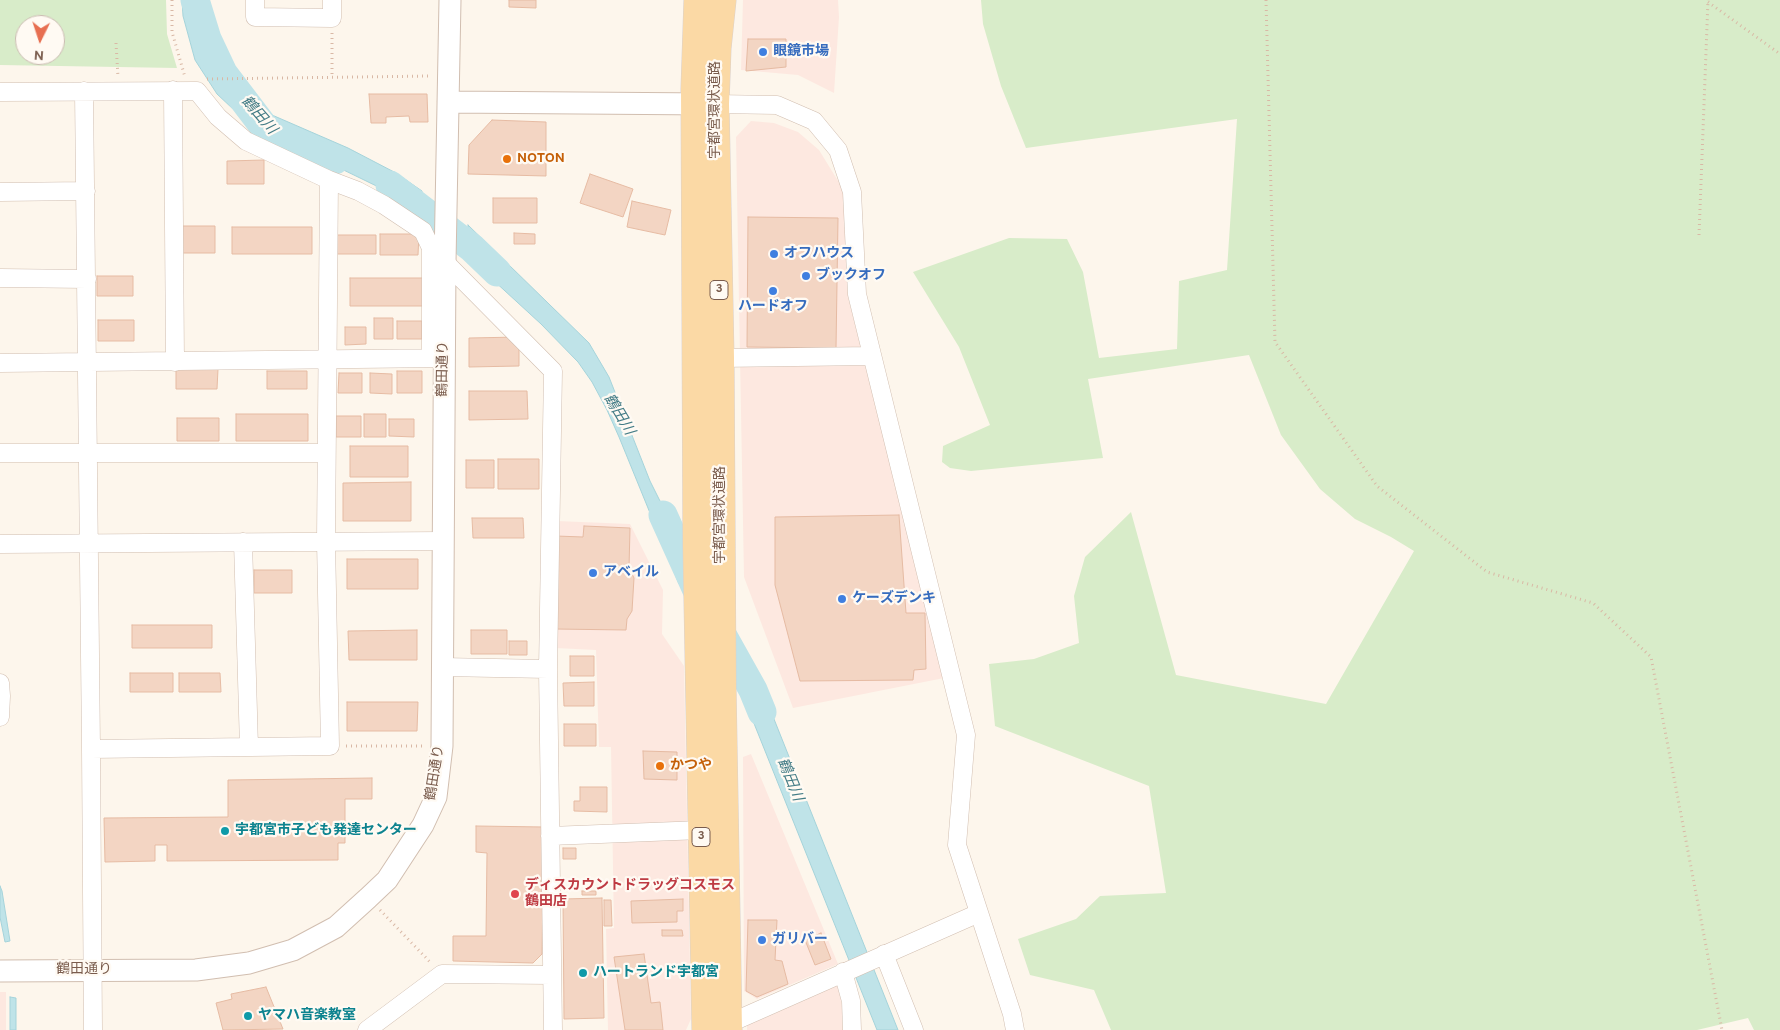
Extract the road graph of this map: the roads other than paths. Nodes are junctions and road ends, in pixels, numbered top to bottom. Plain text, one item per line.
1 (255, 0) edge
2 (332, 0) edge
3 (450, 0) edge
4 (698, 0) edge
5 (722, 0) edge
6 (179, 85) junction
7 (84, 91) junction
8 (0, 92) edge
9 (448, 102) junction
10 (705, 104) junction
11 (329, 180) junction
12 (0, 192) edge
13 (86, 192) junction
14 (446, 262) junction
15 (0, 278) edge
16 (87, 279) junction
17 (872, 356) junction
18 (438, 358) junction
19 (720, 358) junction
20 (327, 359) junction
21 (0, 362) edge
22 (175, 362) junction
23 (88, 363) junction
24 (0, 453) edge
25 (89, 454) junction
26 (326, 454) junction
27 (443, 540) junction
28 (243, 542) junction
29 (326, 542) junction
30 (0, 544) edge
31 (90, 544) junction
32 (442, 667) junction
33 (548, 669) junction
34 (0, 692) edge
35 (0, 717) edge
36 (248, 748) junction
37 (91, 749) junction
38 (701, 830) junction
39 (550, 836) junction
40 (979, 913) junction
41 (884, 954) junction
42 (93, 970) junction
43 (0, 971) edge
44 (843, 972) junction
45 (552, 975) junction
46 (719, 1028) edge
47 (93, 1030) edge
48 (367, 1030) edge
49 (553, 1030) edge
50 (852, 1030) edge
51 (914, 1030) edge
52 (1015, 1030) edge

1 - 2 street
3 - 9 street
4 - 10 main road, 宇都宮環状道路 / 3
5 - 10 main road, 宇都宮環状道路 / 3
6 - 7 street
6 - 11 street
6 - 22 street
7 - 8 street
7 - 13 street
9 - 10 street
9 - 14 street, 鶴田通り
10 - 17 street
10 - 19 main road, 宇都宮環状道路 / 3
10 - 38 main road, 宇都宮環状道路 / 3
11 - 18 street
11 - 20 street
12 - 13 street
13 - 16 street
14 - 18 street, 鶴田通り
14 - 33 street
15 - 16 street
16 - 23 street
17 - 19 street
17 - 40 street
18 - 20 street
18 - 27 street, 鶴田通り
19 - 46 main road, 宇都宮環状道路 / 3
20 - 22 street
20 - 26 street
21 - 23 street
22 - 23 street
23 - 25 street
24 - 25 street
25 - 26 street
25 - 31 street
26 - 29 street
27 - 29 street
27 - 32 street, 鶴田通り
28 - 29 street
28 - 31 street
28 - 36 street
29 - 36 street
30 - 31 street
31 - 37 street
32 - 33 street
32 - 42 street, 鶴田通り
33 - 39 street
34 - 35 street
36 - 37 street
37 - 42 street
38 - 39 street
38 - 46 main road, 宇都宮環状道路 / 3
39 - 45 street
40 - 41 street
40 - 52 street
41 - 44 street
41 - 51 street
42 - 43 street, 鶴田通り
42 - 47 street
44 - 46 street
44 - 50 street
45 - 48 street
45 - 49 street

